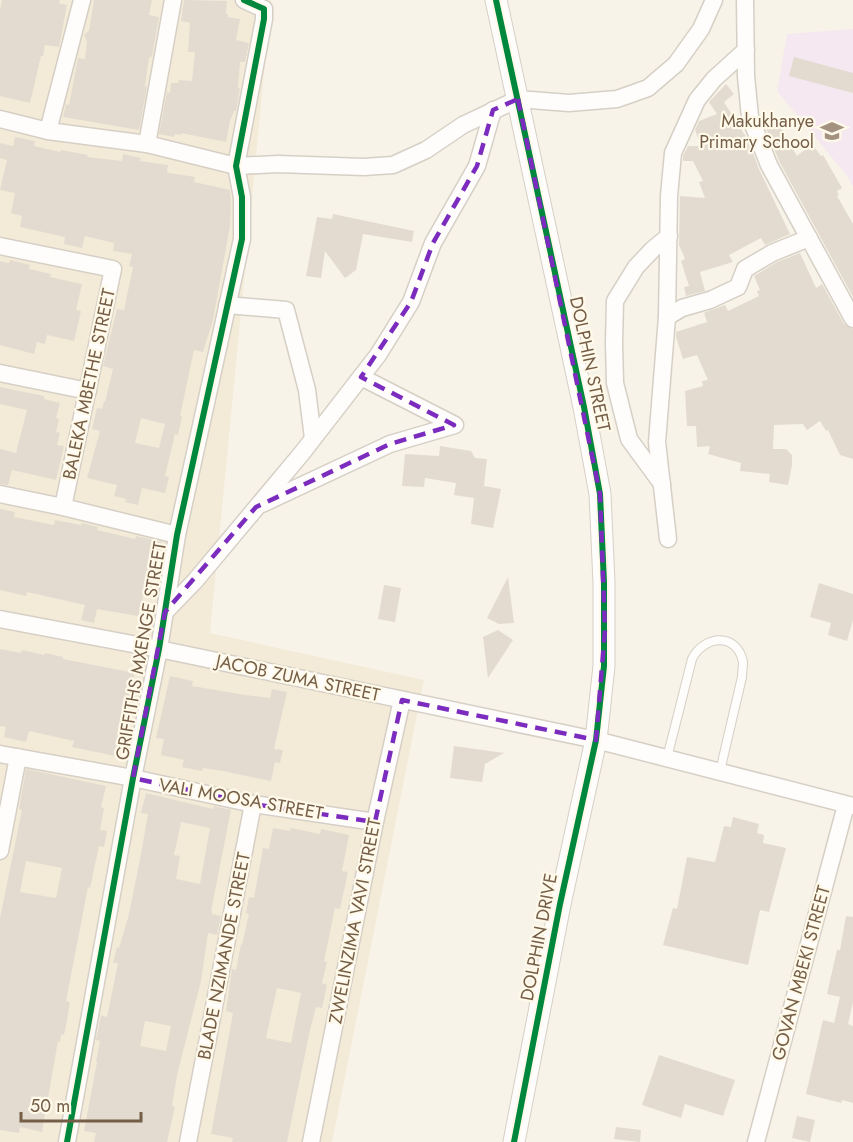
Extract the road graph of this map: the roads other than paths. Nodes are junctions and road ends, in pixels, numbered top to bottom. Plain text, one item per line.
1 (82, 0) edge
2 (173, 0) edge
3 (244, 0) edge
4 (496, 0) edge
5 (714, 0) edge
6 (746, 0) edge
7 (746, 50) junction
8 (518, 99) junction
9 (493, 110) junction
10 (0, 119) edge
11 (48, 131) junction
12 (147, 144) junction
13 (236, 166) junction
14 (669, 236) junction
15 (809, 238) junction
16 (0, 246) edge
17 (227, 305) junction
18 (667, 317) junction
19 (853, 319) edge
20 (0, 373) edge
21 (361, 377) junction
22 (88, 391) junction
23 (313, 438) junction
24 (662, 485) junction
25 (0, 494) edge
26 (63, 507) junction
27 (256, 507) junction
28 (177, 535) junction
29 (668, 539) dead end
30 (165, 612) junction
31 (0, 619) edge
32 (159, 649) junction
33 (402, 700) junction
34 (596, 740) junction
35 (0, 754) edge
36 (18, 757) junction
37 (667, 758) junction
38 (720, 771) junction
39 (133, 778) junction
40 (253, 804) junction
41 (850, 806) edge
42 (375, 822) junction
43 (0, 851) edge
44 (67, 1142) edge
45 (188, 1142) edge
46 (311, 1142) edge
47 (514, 1142) edge
48 (756, 1142) edge

1 - 11 street
2 - 12 street
3 - 13 street
4 - 8 street, DOLPHIN STREET
5 - 8 street
6 - 7 street
7 - 14 street
7 - 15 street
8 - 9 street
8 - 34 street, DOLPHIN STREET
9 - 13 street
9 - 21 street
10 - 11 street
11 - 12 street
12 - 13 street
13 - 17 street, GRIFFITHS MXENGE STREET
14 - 18 street
14 - 24 street
15 - 18 street
15 - 19 street
16 - 22 street, BALEKA MBETHE STREET
17 - 23 street
17 - 28 street, GRIFFITHS MXENGE STREET
18 - 24 street
20 - 22 street
21 - 23 street
21 - 27 street
22 - 26 street, BALEKA MBETHE STREET
23 - 27 street
24 - 29 street
25 - 26 street
26 - 28 street
27 - 30 street
28 - 30 street, GRIFFITHS MXENGE STREET
30 - 32 street, GRIFFITHS MXENGE STREET
31 - 32 street, JACOB ZUMA STREET
32 - 33 street, JACOB ZUMA STREET
32 - 39 street, GRIFFITHS MXENGE STREET
33 - 34 street, JACOB ZUMA STREET
33 - 42 street, ZWELINZIMA VAVI STREET
34 - 37 street, JACOB ZUMA STREET
34 - 47 street, DOLPHIN DRIVE
35 - 36 street, VALI MOOSA STREET
36 - 39 street, VALI MOOSA STREET
36 - 43 street
37 - 38 street, JACOB ZUMA STREET
37 - 38 lane
38 - 41 street, JACOB ZUMA STREET
39 - 40 street, VALI MOOSA STREET
39 - 44 street, GRIFFITHS MXENGE STREET
40 - 42 street, VALI MOOSA STREET
40 - 45 street, BLADE NZIMANDE STREET
41 - 48 street, GOVAN MBEKI STREET
42 - 46 street, ZWELINZIMA VAVI STREET

